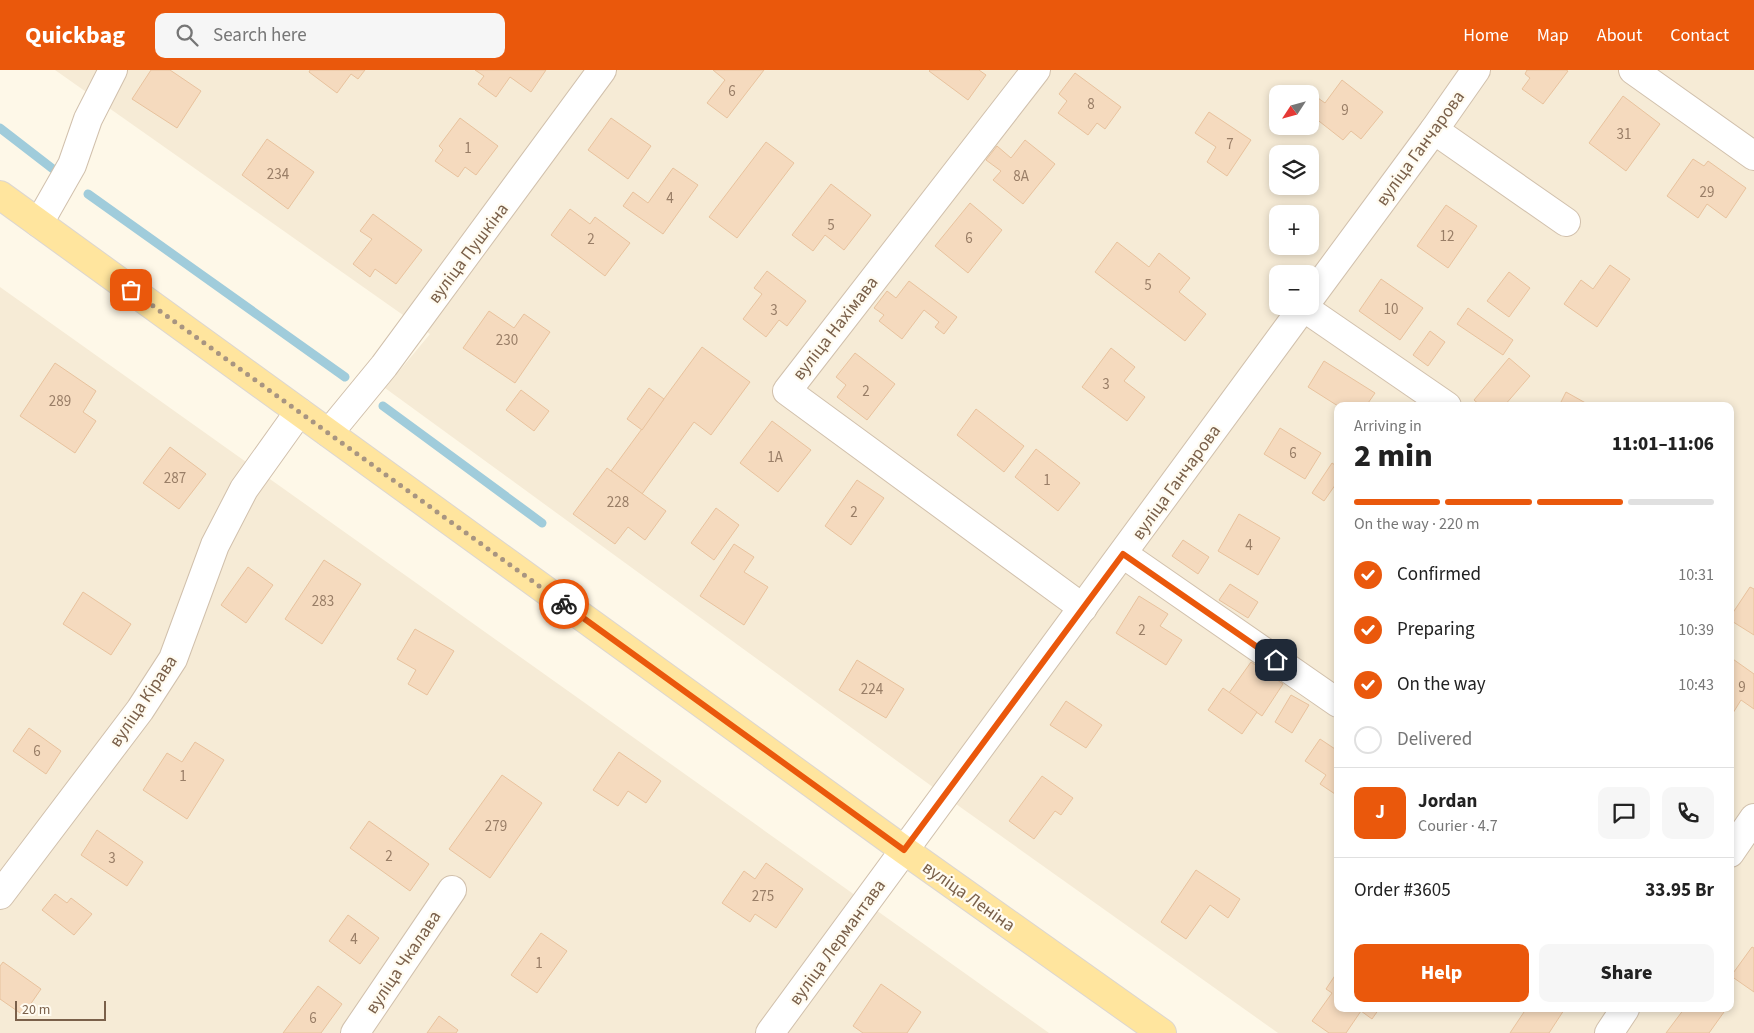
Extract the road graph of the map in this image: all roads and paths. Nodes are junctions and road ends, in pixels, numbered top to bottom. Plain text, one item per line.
1 (113, 70) edge
2 (602, 70) edge
3 (1036, 70) edge
4 (1476, 70) edge
5 (1633, 70) edge
6 (1434, 130) junction
7 (1754, 156) edge
8 (1, 199) edge
9 (1566, 222) dead end
10 (39, 223) junction
11 (1319, 286) edge
12 (1297, 315) edge
13 (1317, 315) edge
14 (1441, 402) edge
15 (299, 412) junction
16 (329, 433) junction
17 (1123, 554) junction
18 (1083, 608) junction
19 (1334, 700) edge
20 (1754, 818) edge
21 (1734, 847) edge
22 (904, 850) junction
23 (452, 890) dead end
24 (0, 894) edge
25 (1623, 1012) edge
26 (355, 1033) edge
27 (770, 1033) edge
28 (1162, 1033) edge
29 (1609, 1033) edge

1 - 10 street
2 - 16 street, вуліца Пушкіна
3 - 18 street, вуліца Нахімава
4 - 6 street, вуліца Ганчарова
5 - 7 street
6 - 9 street
6 - 11 street, вуліца Ганчарова
8 - 10 main road, вуліца Леніна
10 - 15 main road, вуліца Леніна
12 - 17 street, вуліца Ганчарова
13 - 14 street
15 - 16 main road, вуліца Леніна
15 - 24 street, вуліца Кірава
16 - 22 main road, вуліца Леніна
17 - 18 street, вуліца Ганчарова
17 - 19 street
18 - 22 street, вуліца Ганчарова
20 - 21 street
22 - 27 street, вуліца Лермантава
22 - 28 main road, вуліца Леніна
23 - 26 street, вуліца Чкалава
25 - 29 street

